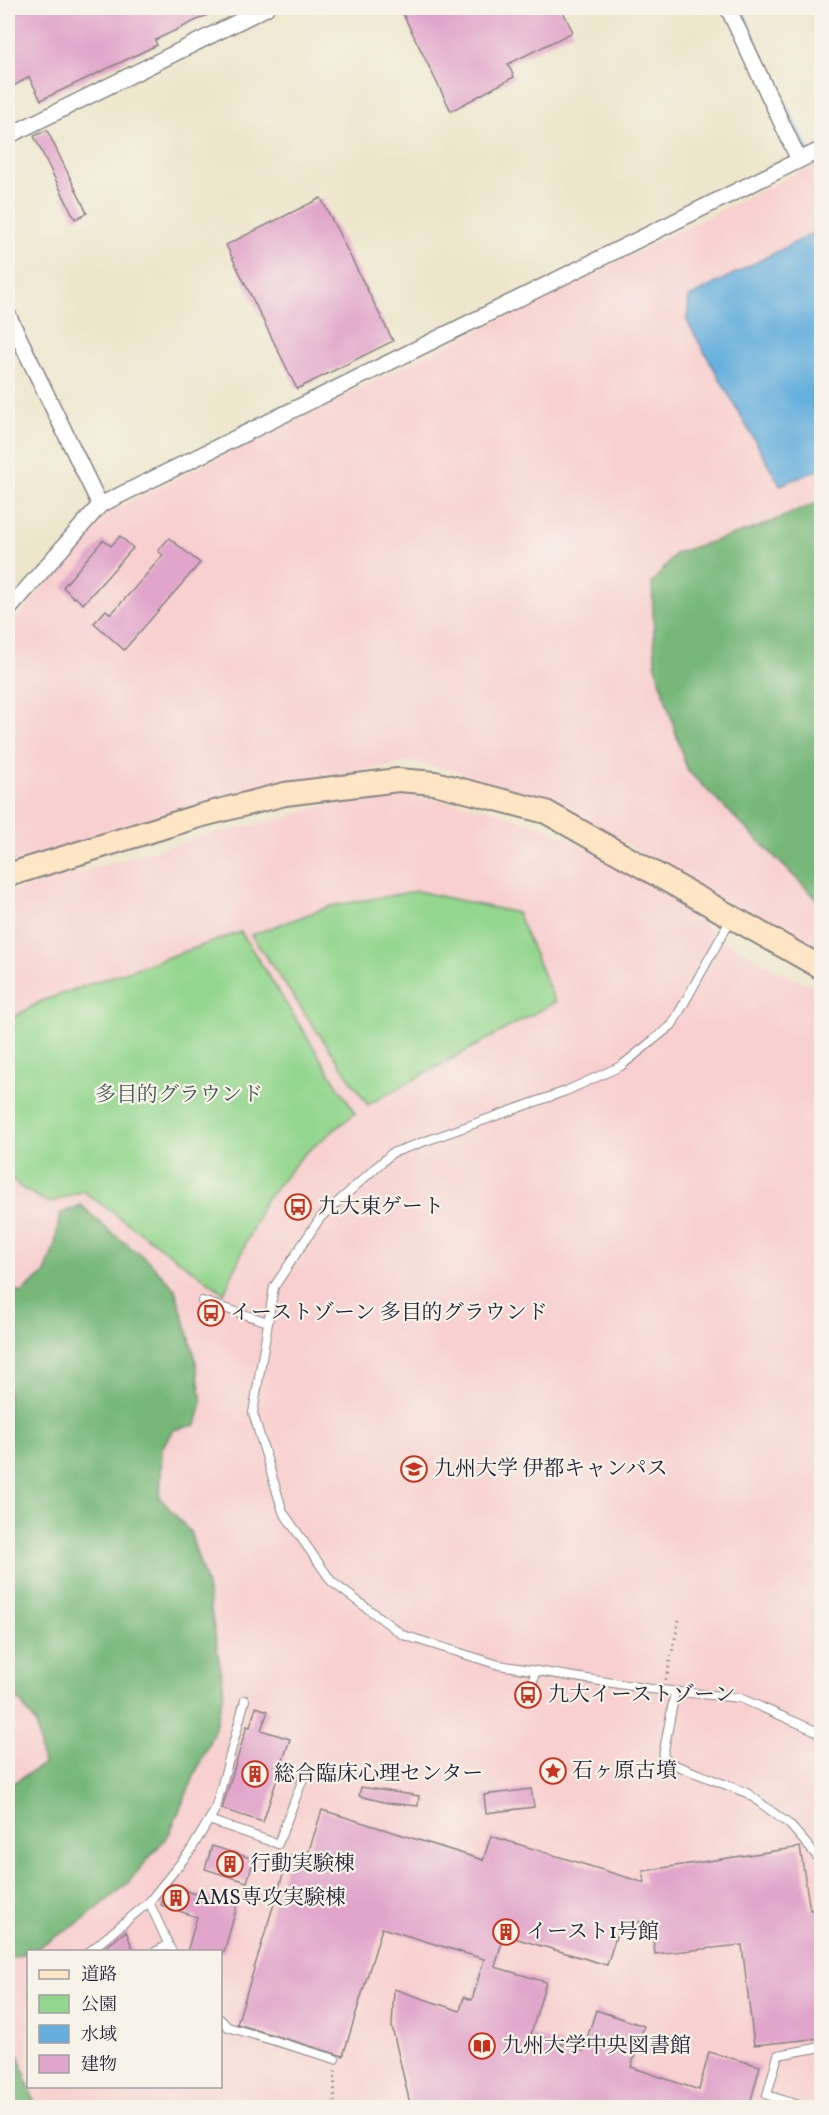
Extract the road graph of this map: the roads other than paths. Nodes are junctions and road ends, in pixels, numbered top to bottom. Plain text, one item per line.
1 (266, 8) edge
2 (728, 8) edge
3 (8, 136) edge
4 (822, 149) edge
5 (799, 160) junction
6 (8, 315) edge
7 (100, 505) junction
8 (8, 610) edge
9 (8, 874) edge
10 (732, 918) junction
11 (822, 968) edge
12 (202, 1301) dead end
13 (268, 1322) junction
14 (535, 1671) junction
15 (532, 1687) dead end
16 (675, 1692) junction
17 (245, 1700) dead end
18 (822, 1737) edge
19 (306, 1771) dead end
20 (209, 1820) junction
21 (822, 1862) edge
22 (149, 1902) junction
23 (170, 1948) edge
24 (91, 1950) edge
25 (222, 2021) edge
26 (822, 2047) edge
27 (335, 2059) road end
28 (808, 2108) edge

1 - 3 street
2 - 5 street
4 - 5 street
5 - 7 street
6 - 7 street
7 - 8 street
9 - 10 street
10 - 11 street
10 - 13 lane
12 - 13 lane
13 - 14 lane
14 - 15 lane
14 - 16 lane
16 - 18 lane
16 - 21 lane
17 - 20 lane
19 - 20 lane
20 - 22 lane
22 - 23 lane
22 - 24 lane
25 - 27 lane
26 - 28 lane

